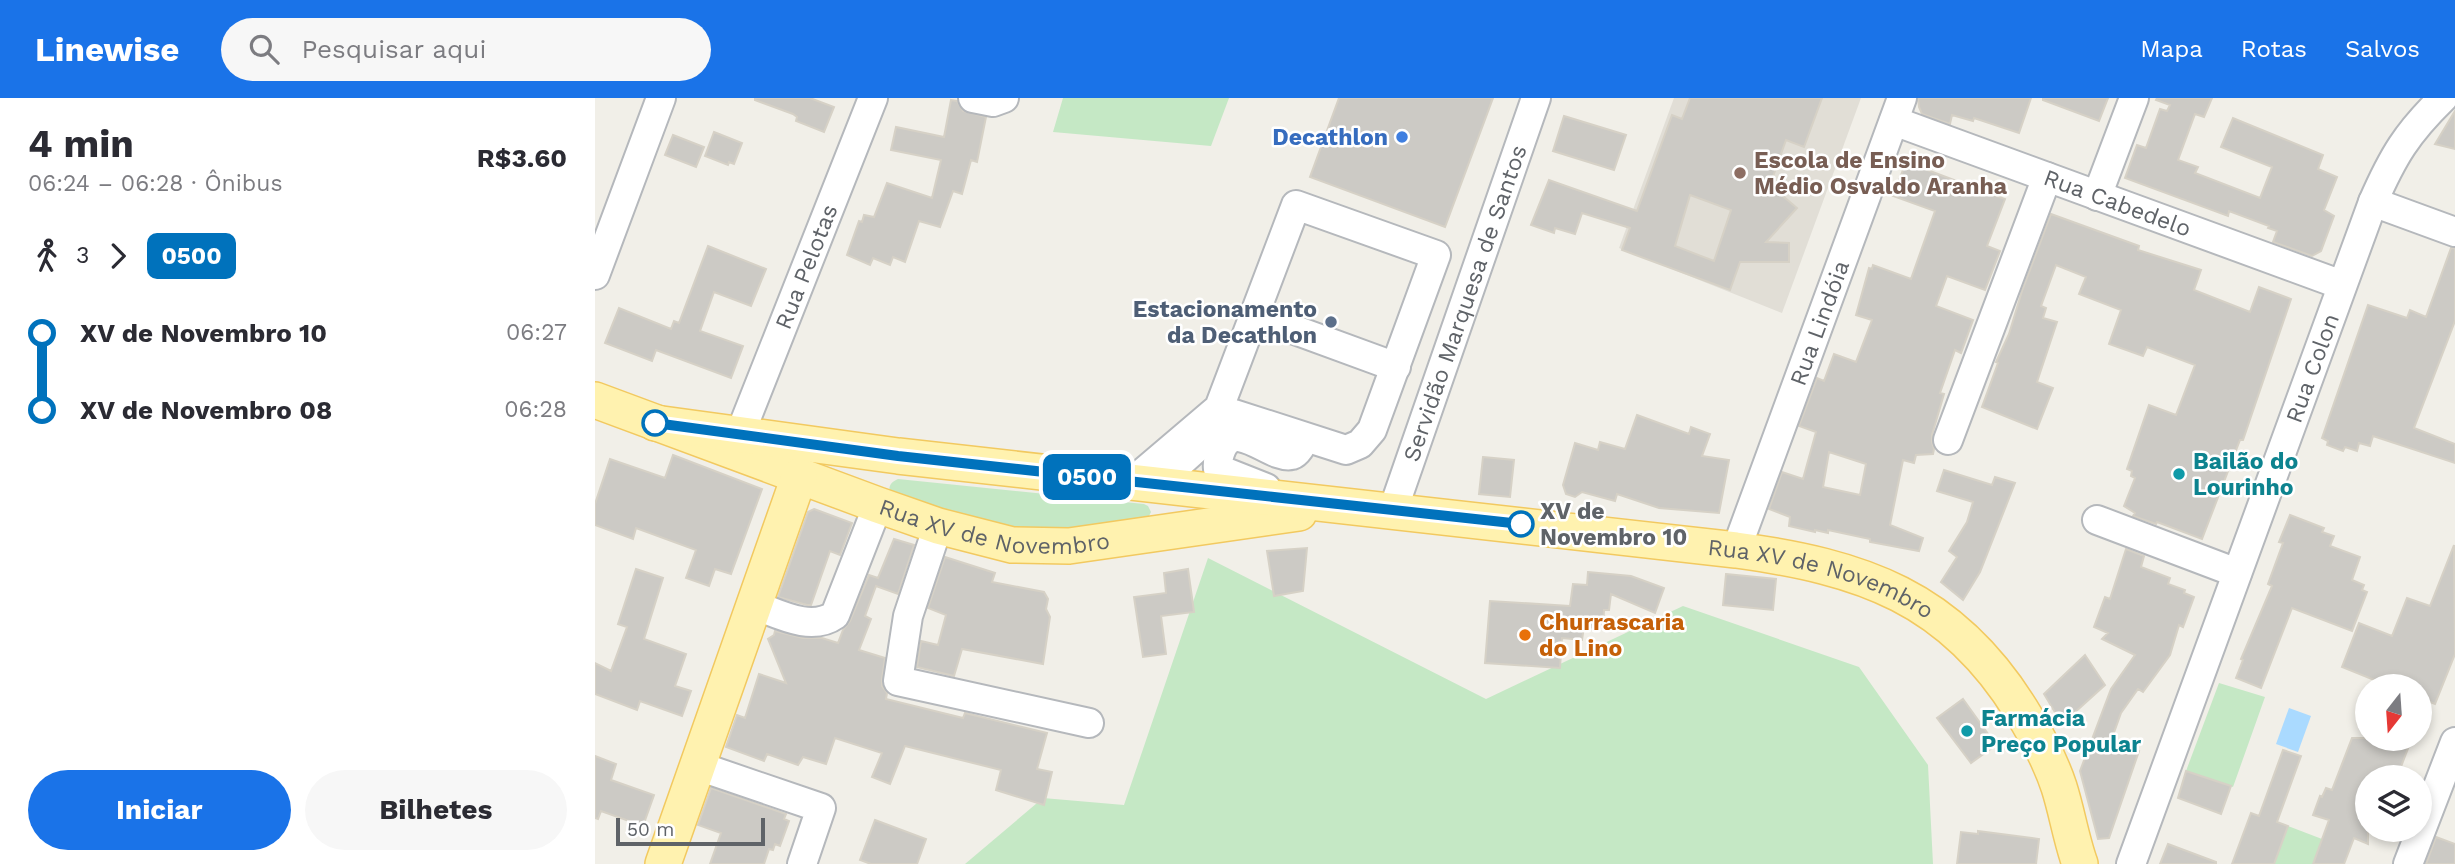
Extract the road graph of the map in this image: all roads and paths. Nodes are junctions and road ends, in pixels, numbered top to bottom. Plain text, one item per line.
1 (661, 98) edge
2 (873, 98) edge
3 (973, 98) edge
4 (1004, 98) edge
5 (1536, 98) edge
6 (2134, 98) edge
7 (2443, 98) edge
8 (1898, 109) edge
9 (2047, 177) junction
10 (2097, 195) junction
11 (2373, 202) junction
12 (2455, 232) edge
13 (595, 275) edge
14 (2342, 285) junction
15 (1254, 315) junction
16 (1396, 366) junction
17 (595, 400) edge
18 (655, 423) junction
19 (740, 434) junction
20 (1305, 438) junction
21 (1948, 440) dead end
22 (898, 456) junction
23 (799, 477) junction
24 (1149, 484) junction
25 (1294, 500) junction
26 (878, 505) junction
27 (1347, 506) junction
28 (1393, 510) junction
29 (2097, 520) dead end
30 (938, 526) junction
31 (1131, 537) junction
32 (1736, 550) junction
33 (2237, 573) junction
34 (754, 606) junction
35 (1089, 723) dead end
36 (2455, 743) edge
37 (698, 766) junction
38 (2075, 857) edge
39 (2134, 859) edge
40 (663, 864) edge
41 (802, 864) edge
42 (2408, 864) edge

1 - 13 street
2 - 19 street, Rua Pelotas
3 - 4 street
5 - 28 street, Servidão Marquesa de Santos
6 - 10 street
7 - 11 street, Rua Colon
8 - 9 street, Rua Cabedelo
8 - 32 street, Rua Lindóia
9 - 10 street, Rua Cabedelo
9 - 21 street
10 - 14 street, Rua Cabedelo
11 - 12 street
11 - 14 street, Rua Colon
14 - 33 street, Rua Colon
15 - 16 street
15 - 16 street
15 - 24 street
16 - 20 street
17 - 18 main road, Rua XV de Novembro
18 - 19 main road, Rua XV de Novembro
18 - 23 main road, Rua XV de Novembro
19 - 22 main road, Rua XV de Novembro
20 - 24 street
20 - 25 street
22 - 24 main road, Rua XV de Novembro
22 - 26 main road
23 - 26 main road, Rua XV de Novembro
23 - 34 main road
24 - 25 main road, Rua XV de Novembro
24 - 31 main road
25 - 27 main road, Rua XV de Novembro
26 - 30 main road, Rua XV de Novembro
26 - 34 street
27 - 28 main road, Rua XV de Novembro
27 - 31 main road, Rua XV de Novembro
28 - 32 main road, Rua XV de Novembro
29 - 33 street
30 - 31 main road, Rua XV de Novembro
30 - 35 street
32 - 38 main road, Rua XV de Novembro
33 - 39 street, Rua Colon
34 - 37 main road
36 - 42 street
37 - 40 main road
37 - 41 street

